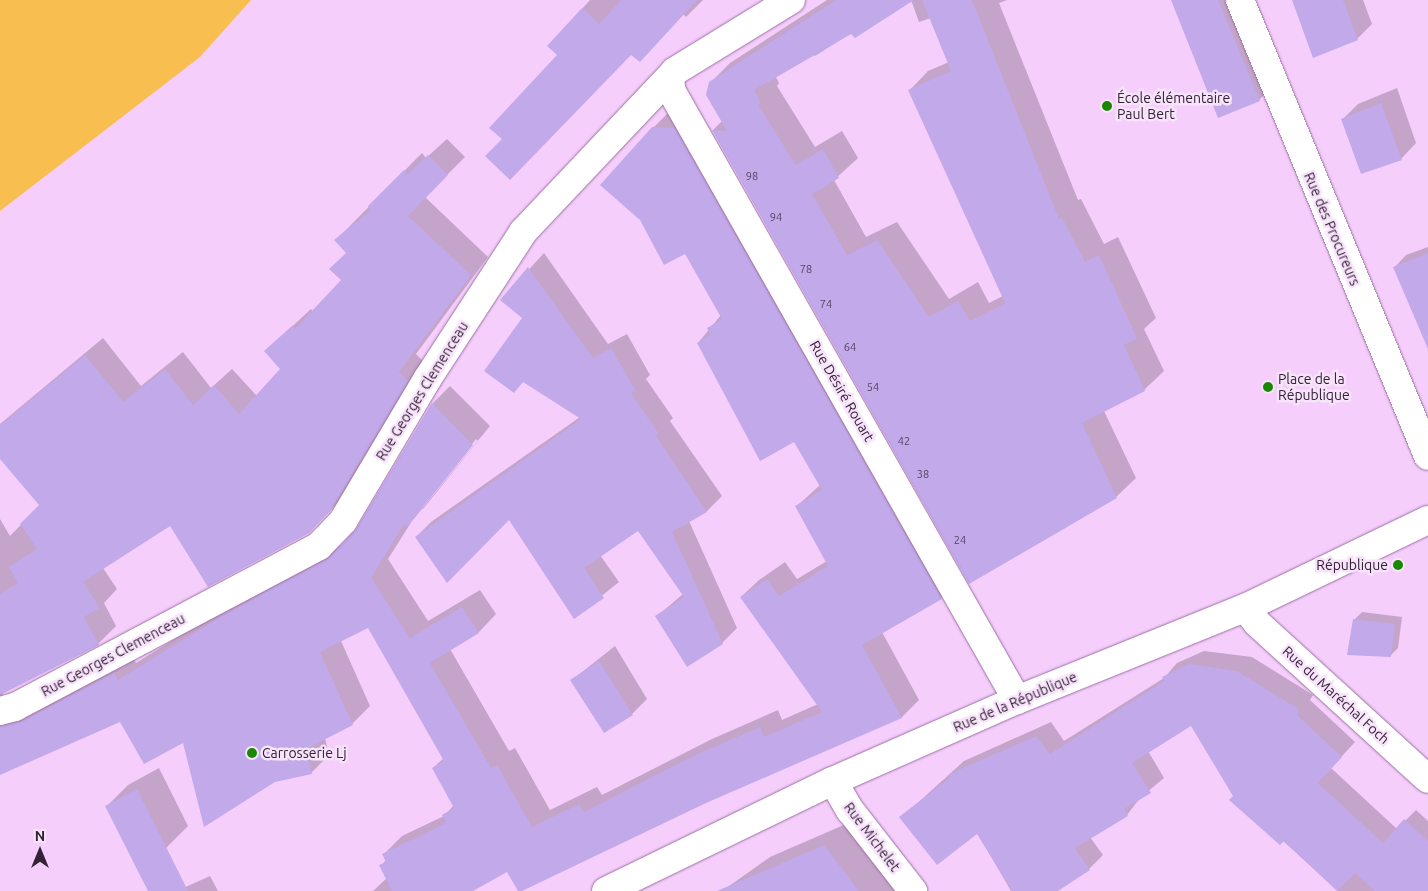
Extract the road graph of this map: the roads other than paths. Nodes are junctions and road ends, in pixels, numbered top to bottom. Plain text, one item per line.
1 (791, 0) edge
2 (1240, 0) edge
3 (763, 8) edge
4 (670, 80) junction
5 (1428, 456) edge
6 (1428, 520) edge
7 (1246, 608) junction
8 (1017, 700) junction
9 (0, 710) edge
10 (1428, 779) edge
11 (833, 780) junction
12 (606, 891) edge
13 (913, 891) edge

1 - 3 street, Rue Georges Clemenceau
2 - 5 street, Rue des Procureurs
3 - 4 street, Rue Georges Clemenceau
4 - 8 street, Rue Désiré Rouart
4 - 9 street, Rue Georges Clemenceau
6 - 7 street, Rue de la République
7 - 8 street, Rue de la République
7 - 10 street, Rue du Maréchal Foch
8 - 11 street, Rue de la République
11 - 12 street, Rue de la République
11 - 13 street, Rue Michelet

